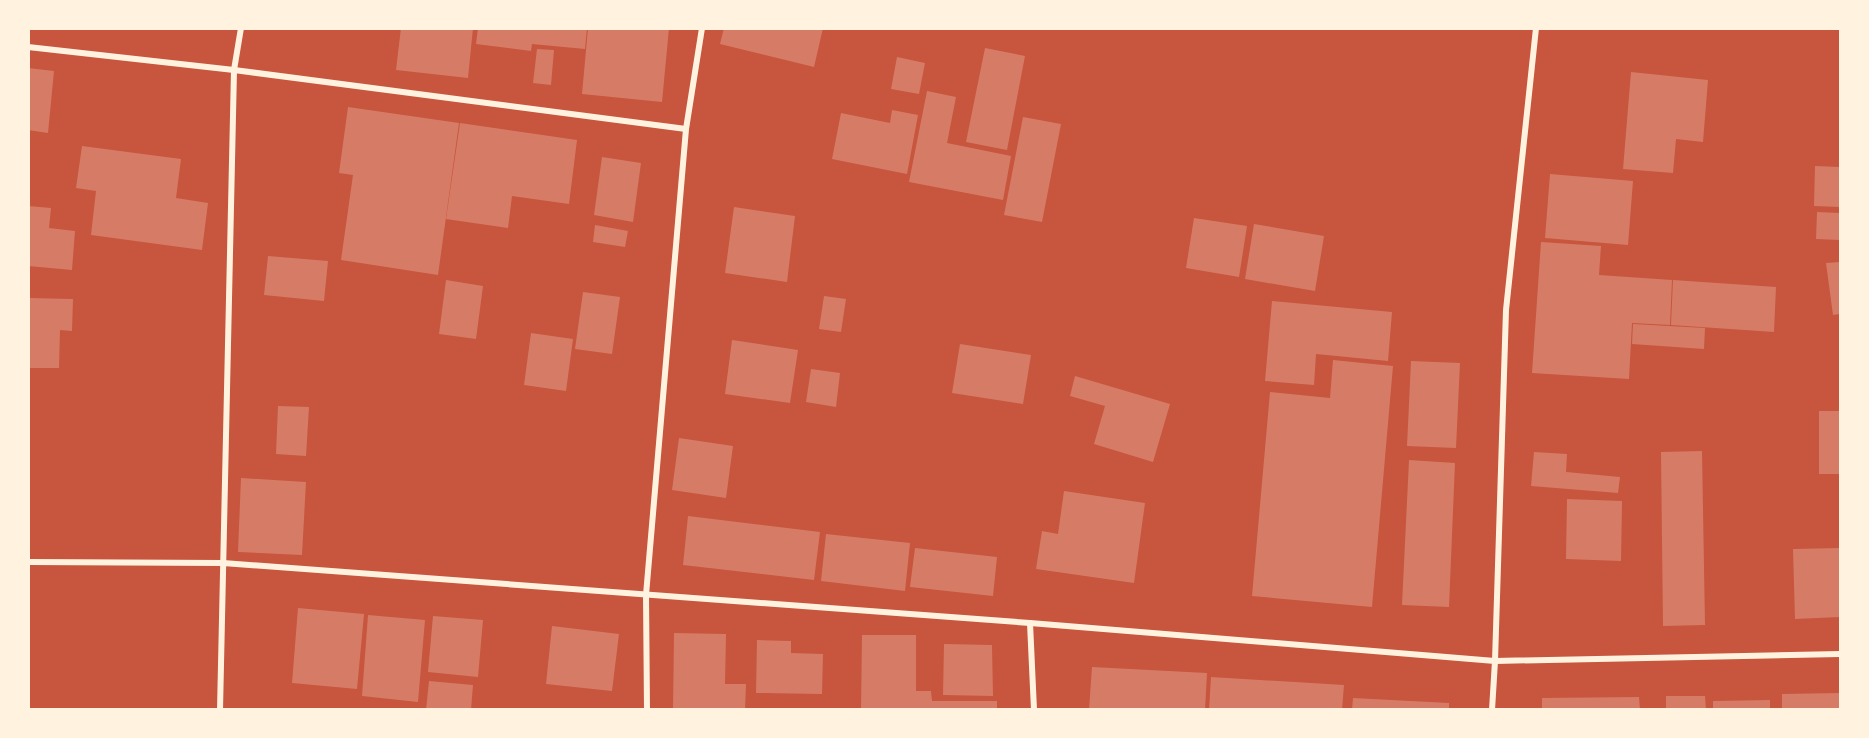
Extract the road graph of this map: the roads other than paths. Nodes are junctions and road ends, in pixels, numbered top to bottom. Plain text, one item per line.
1 (241, 28) edge
2 (702, 28) edge
3 (1536, 28) edge
4 (28, 47) edge
5 (234, 70) junction
6 (686, 129) junction
7 (28, 562) edge
8 (223, 563) junction
9 (646, 595) junction
10 (1030, 623) junction
11 (1840, 654) edge
12 (1495, 661) junction
13 (220, 710) edge
14 (647, 710) edge
15 (1034, 710) edge
16 (1492, 710) edge

1 - 5 street
2 - 6 street
3 - 12 street
4 - 5 street
5 - 6 street
5 - 8 street
6 - 9 street
7 - 8 street
8 - 9 street
8 - 13 street
9 - 10 street
9 - 14 street
10 - 12 street
10 - 15 street
11 - 12 street
12 - 16 street

